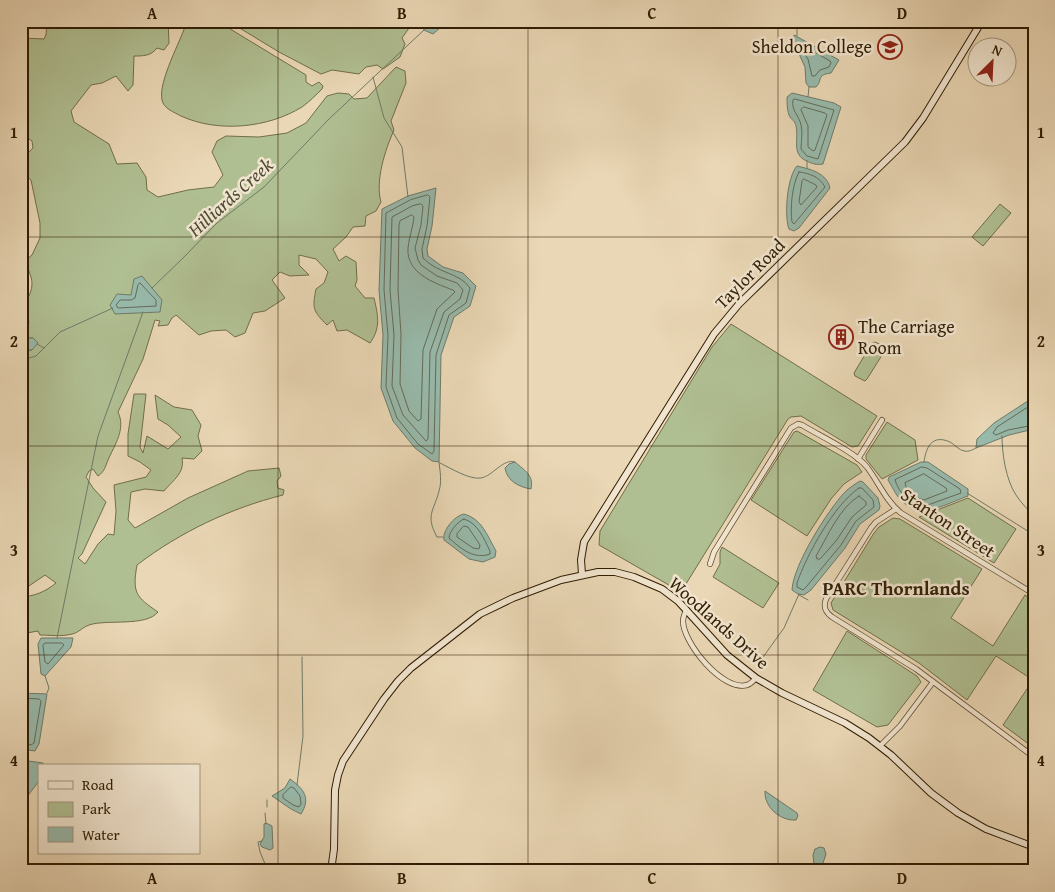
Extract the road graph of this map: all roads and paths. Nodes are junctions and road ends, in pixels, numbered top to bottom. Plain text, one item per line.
1 (982, 21) edge
2 (882, 420) dead end
3 (858, 459) junction
4 (896, 509) junction
5 (710, 564) dead end
6 (582, 574) junction
7 (1034, 594) edge
8 (686, 610) junction
9 (756, 678) junction
10 (933, 682) junction
11 (880, 746) junction
12 (1034, 757) edge
13 (1034, 847) edge
14 (331, 871) edge

1 - 6 main road, Taylor Road
2 - 3 street
3 - 4 street, Stanton Street
3 - 5 street, Stanton Street
4 - 7 street, Stanton Street
4 - 10 street
6 - 8 main road, Woodlands Drive
6 - 14 main road, Woodlands Drive
8 - 9 main road, Woodlands Drive
8 - 9 street
9 - 11 main road, Woodlands Drive
10 - 11 street
10 - 12 street
11 - 13 main road, Woodlands Drive

